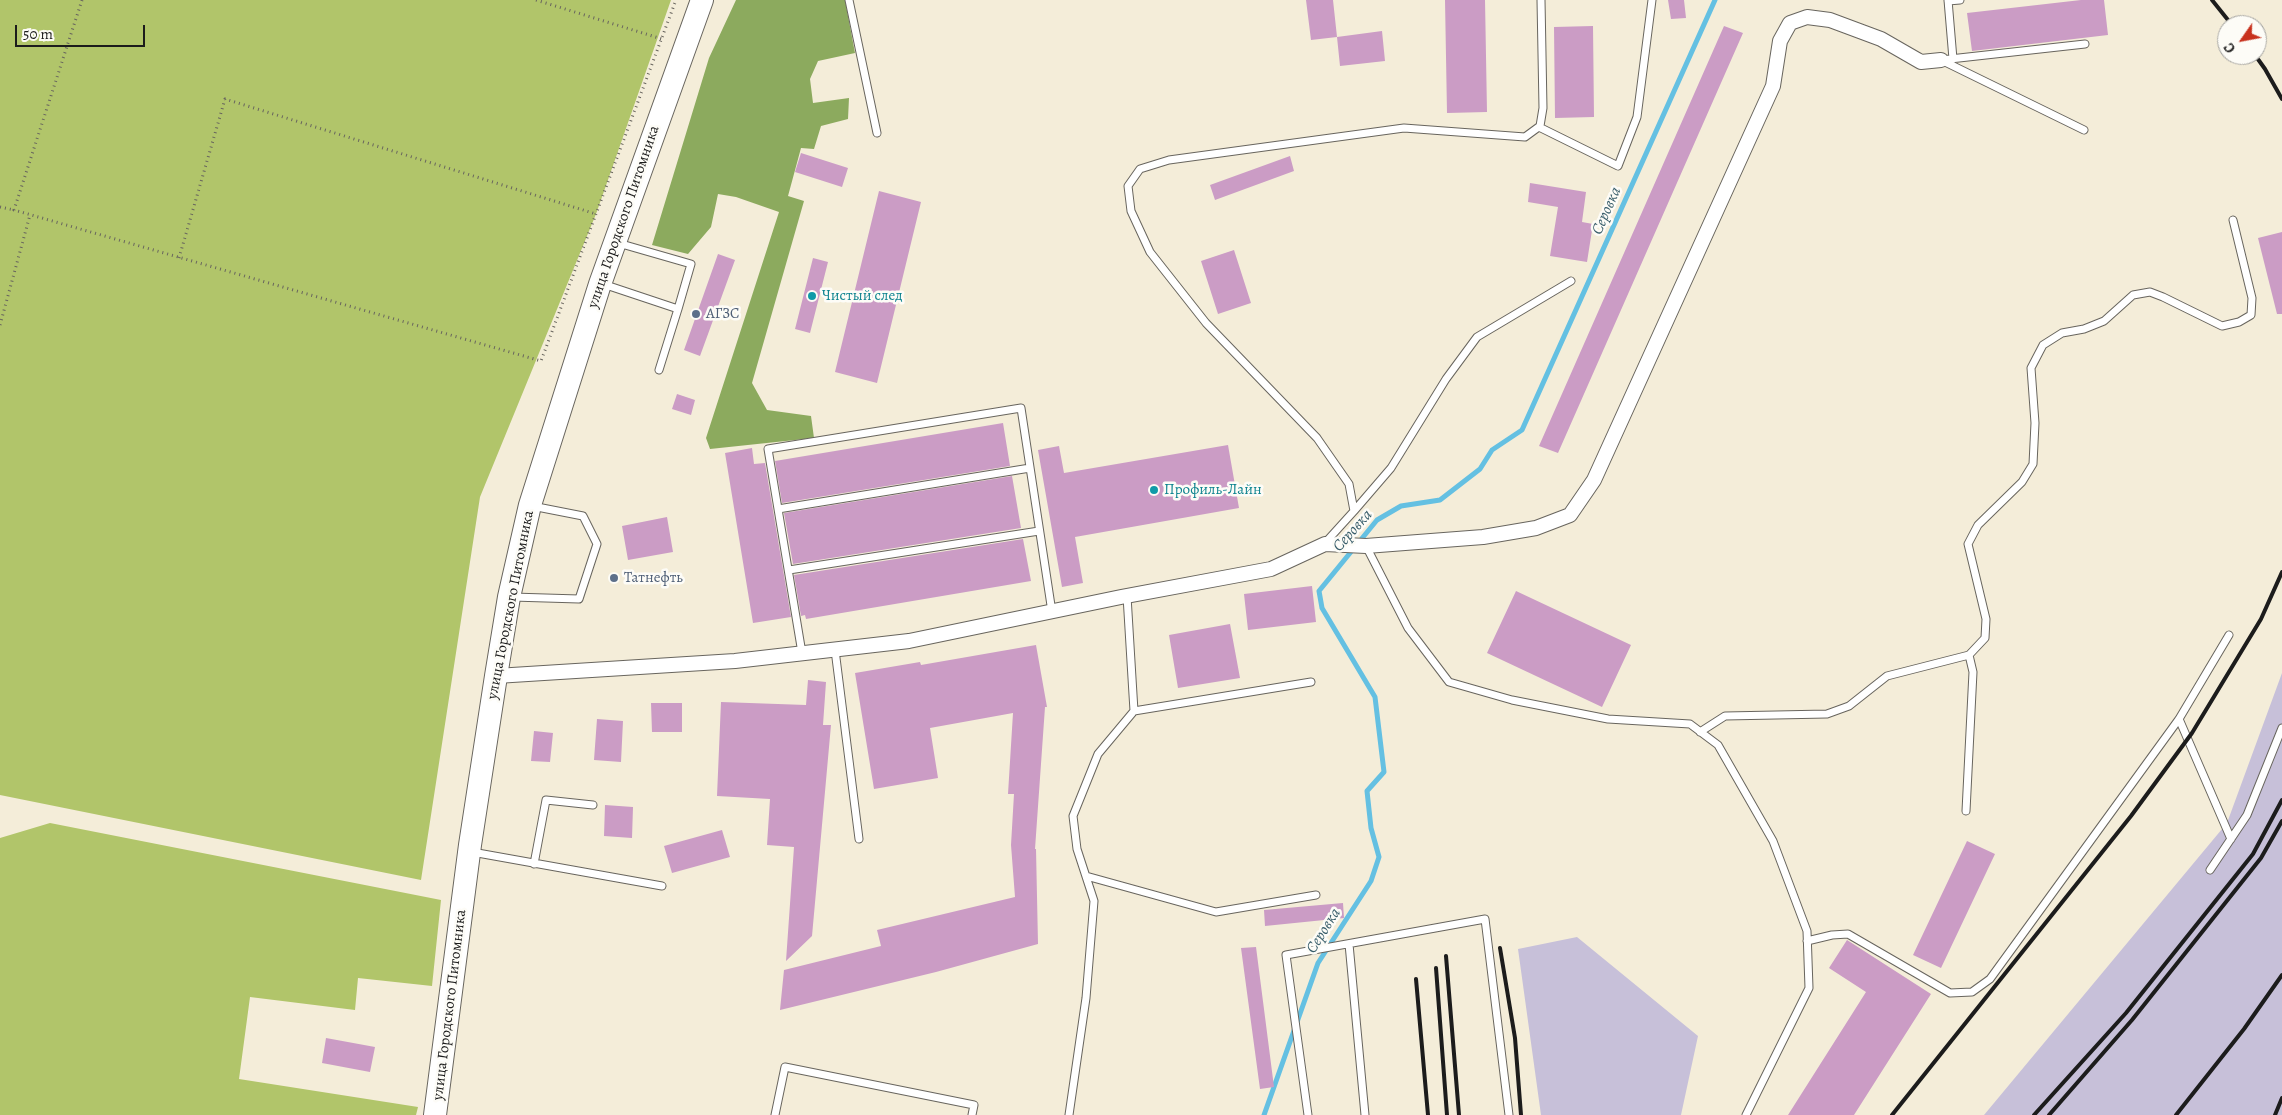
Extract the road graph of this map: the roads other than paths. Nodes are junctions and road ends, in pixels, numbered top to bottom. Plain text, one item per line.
1 (702, 0) edge
2 (849, 0) edge
3 (1540, 0) edge
4 (1652, 0) edge
5 (1960, 0) edge
6 (1948, 1) edge
7 (2085, 44) dead end
8 (1947, 60) junction
9 (1539, 127) junction
10 (2084, 130) dead end
11 (877, 133) dead end
12 (2233, 220) dead end
13 (616, 242) junction
14 (1571, 281) dead end
15 (600, 284) junction
16 (678, 309) junction
17 (659, 370) dead end
18 (1030, 468) junction
19 (530, 505) junction
20 (778, 509) junction
21 (1354, 511) junction
22 (1040, 531) junction
23 (1324, 544) junction
24 (1366, 546) junction
25 (789, 570) junction
26 (1127, 596) junction
27 (509, 597) junction
28 (1052, 612) junction
29 (2229, 635) dead end
30 (835, 650) junction
31 (802, 653) junction
32 (1968, 655) junction
33 (496, 676) junction
34 (1311, 682) dead end
35 (1134, 710) junction
36 (2179, 719) junction
37 (2282, 728) edge
38 (1700, 732) junction
39 (593, 805) dead end
40 (1966, 811) dead end
41 (859, 839) dead end
42 (2231, 839) junction
43 (470, 852) junction
44 (534, 864) junction
45 (2210, 870) dead end
46 (1086, 876) junction
47 (662, 886) dead end
48 (1316, 895) dead end
49 (1807, 941) junction
50 (1349, 944) junction
51 (435, 1115) edge
52 (775, 1115) edge
53 (972, 1115) edge
54 (1069, 1115) edge
55 (1308, 1115) edge
56 (1365, 1115) edge
57 (1509, 1115) edge
58 (1746, 1115) edge

1 - 13 main road, улица Городского Питомника
2 - 11 lane
3 - 9 lane
4 - 9 lane
5 - 6 lane
6 - 8 lane
7 - 8 lane
8 - 10 lane
8 - 24 street
9 - 21 lane
12 - 32 lane
13 - 15 main road, улица Городского Питомника
13 - 16 lane
14 - 21 lane
15 - 16 lane
15 - 19 main road, улица Городского Питомника
16 - 17 lane
18 - 20 lane
18 - 20 lane
18 - 22 lane
19 - 27 main road, улица Городского Питомника
19 - 27 lane
20 - 25 lane
21 - 23 lane
22 - 25 lane
22 - 28 lane
23 - 24 street
23 - 26 street
24 - 38 lane
25 - 31 lane
26 - 28 street
26 - 35 lane
27 - 33 main road, улица Городского Питомника
28 - 30 street
29 - 36 lane
30 - 31 street
30 - 41 lane
31 - 33 street
32 - 38 lane
32 - 40 lane
33 - 43 main road, улица Городского Питомника
34 - 35 lane
35 - 46 lane
36 - 42 lane
36 - 49 lane
37 - 42 lane
38 - 49 lane
39 - 44 lane
42 - 45 lane
43 - 44 lane
43 - 51 main road, улица Городского Питомника
44 - 47 lane
46 - 48 lane
46 - 54 lane
49 - 58 lane
50 - 55 lane
50 - 56 lane
50 - 57 lane
52 - 53 lane

